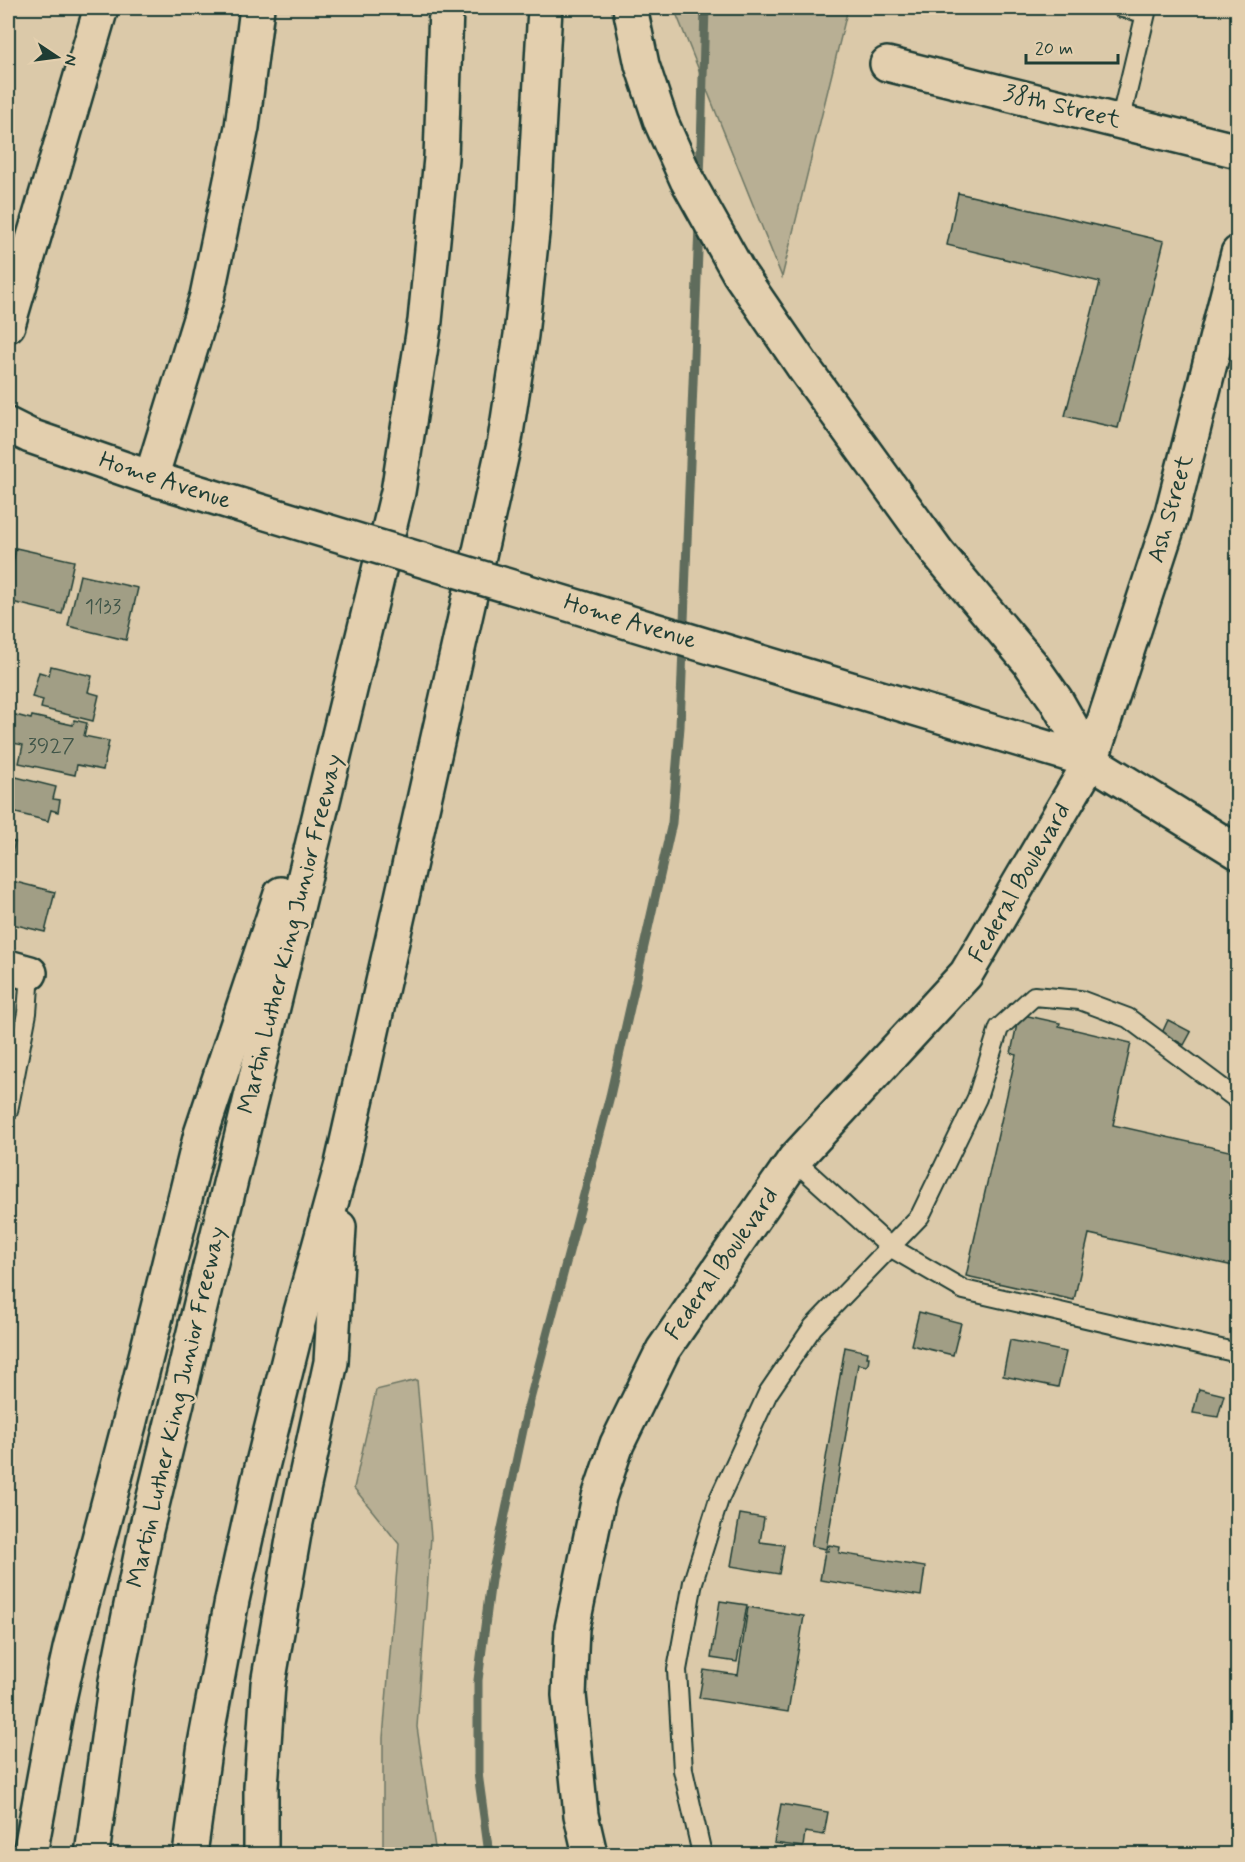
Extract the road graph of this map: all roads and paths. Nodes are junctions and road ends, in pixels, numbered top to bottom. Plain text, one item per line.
1 (101, 8) edge
2 (256, 8) edge
3 (446, 8) edge
4 (545, 8) edge
5 (630, 8) edge
6 (1122, 8) edge
7 (887, 64) dead end
8 (1120, 122) junction
9 (1238, 151) edge
10 (1238, 253) edge
11 (8, 325) edge
12 (8, 425) edge
13 (151, 478) junction
14 (358, 658) junction
15 (1091, 761) junction
16 (1238, 852) edge
17 (19, 970) edge
18 (1238, 1100) edge
19 (8, 1111) edge
20 (794, 1160) junction
21 (342, 1164) junction
22 (890, 1247) junction
23 (1238, 1353) edge
24 (30, 1854) edge
25 (92, 1854) edge
26 (190, 1854) edge
27 (261, 1854) edge
28 (590, 1854) edge
29 (702, 1854) edge

1 - 11 main road
2 - 13 main road
3 - 14 main road, Martin Luther King Junior Freeway
4 - 21 main road
5 - 15 main road
6 - 8 lane
7 - 8 main road, 38th Street
8 - 9 main road, 38th Street
10 - 15 main road, Ash Street
12 - 13 main road, Home Avenue
13 - 15 main road, Home Avenue, bridge
14 - 24 main road
14 - 25 main road, Martin Luther King Junior Freeway
15 - 16 main road, Home Avenue
15 - 20 main road, Federal Boulevard
17 - 19 lane
18 - 22 lane
20 - 22 lane
20 - 28 main road, Federal Boulevard
21 - 26 main road
21 - 27 main road
22 - 23 lane
22 - 29 lane

